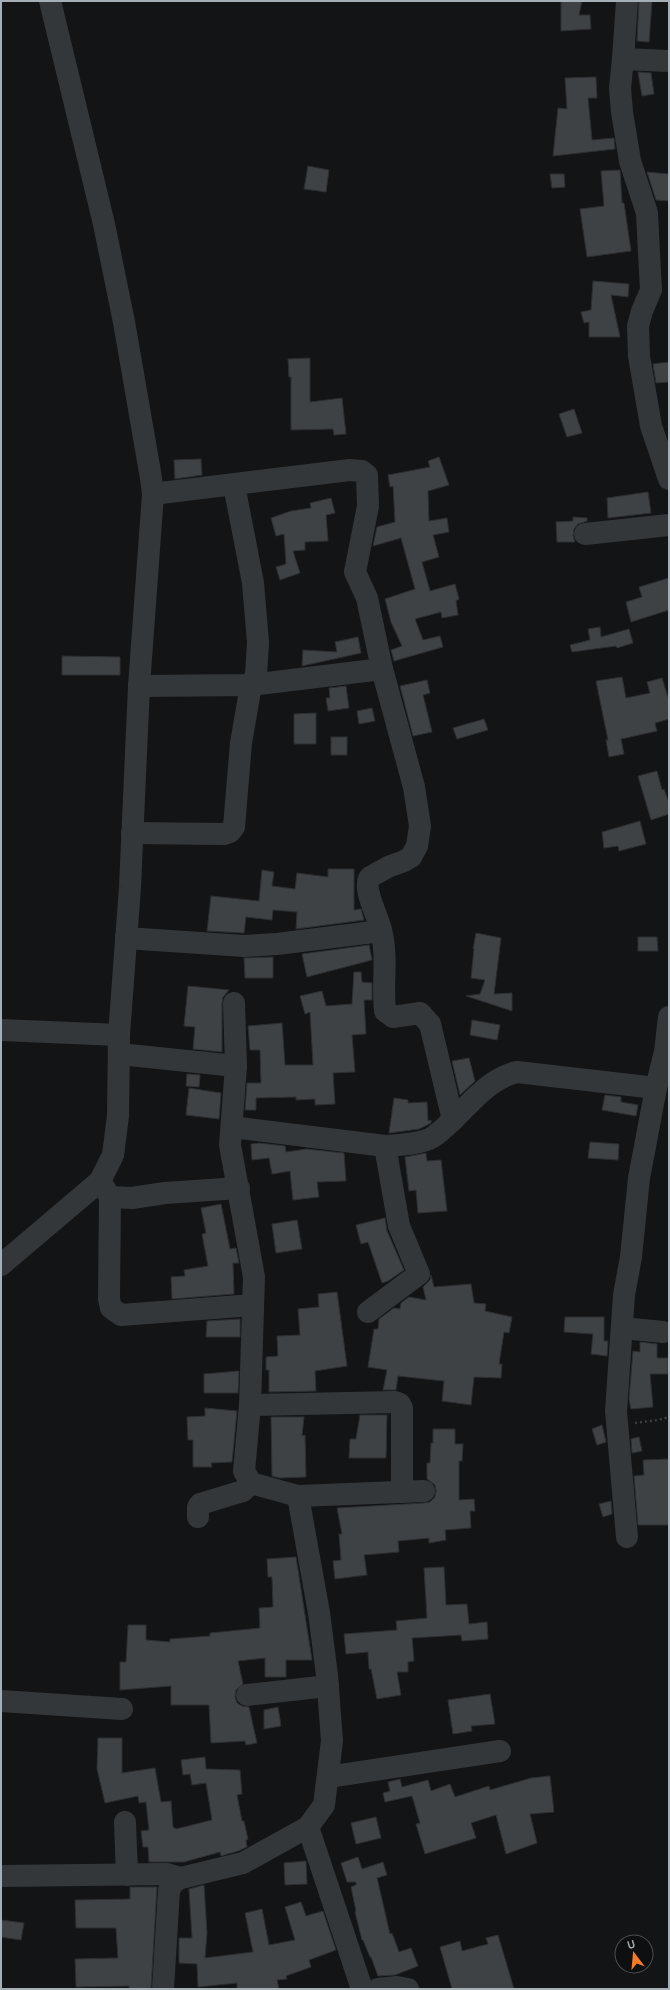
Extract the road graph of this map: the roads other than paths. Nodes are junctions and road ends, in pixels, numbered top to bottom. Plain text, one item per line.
1 (50, 1) edge
2 (627, 1) edge
3 (623, 59) junction
4 (669, 61) edge
5 (669, 480) edge
6 (234, 485) junction
7 (153, 494) junction
8 (669, 525) edge
9 (585, 534) dead end
10 (382, 669) junction
11 (251, 685) junction
12 (139, 686) junction
13 (132, 833) junction
14 (381, 931) junction
15 (126, 938) junction
16 (234, 1003) dead end
17 (669, 1017) edge
18 (1, 1030) edge
19 (119, 1044) junction
20 (236, 1066) junction
21 (656, 1088) junction
22 (453, 1120) junction
23 (232, 1127) junction
24 (385, 1146) junction
25 (239, 1188) junction
26 (105, 1189) junction
27 (1, 1265) edge
28 (253, 1306) junction
29 (368, 1312) dead end
30 (622, 1328) junction
31 (663, 1332) dead end
32 (250, 1405) junction
33 (251, 1483) junction
34 (424, 1491) dead end
35 (402, 1492) junction
36 (298, 1496) junction
37 (198, 1517) dead end
38 (628, 1537) dead end
39 (328, 1686) junction
40 (248, 1695) dead end
41 (1, 1701) edge
42 (122, 1709) dead end
43 (500, 1751) dead end
44 (328, 1777) junction
45 (125, 1822) dead end
46 (308, 1827) junction
47 (127, 1875) junction
48 (1, 1876) edge
49 (181, 1878) junction
50 (163, 1989) edge
51 (362, 1989) edge
52 (378, 1989) edge
53 (408, 1989) edge

1 - 7 street
2 - 3 street
3 - 4 street
3 - 5 street
6 - 7 street
6 - 10 street
6 - 11 street
7 - 12 street
8 - 9 street
10 - 11 street
10 - 14 street
11 - 12 street
11 - 13 street
12 - 13 street
13 - 15 street
14 - 15 street
14 - 22 street
15 - 19 street
16 - 20 street
17 - 21 street
18 - 19 street
19 - 20 street
19 - 26 street
20 - 23 street
21 - 22 street
21 - 30 street
22 - 24 street
23 - 24 street
23 - 25 street
24 - 29 street
25 - 26 street
25 - 28 street
26 - 27 street
26 - 28 street
28 - 32 street
30 - 31 street
30 - 38 street
32 - 33 street
32 - 35 street
33 - 36 street
33 - 37 street
34 - 35 street
35 - 36 street
36 - 39 street
39 - 40 street
39 - 44 street
41 - 42 street
43 - 44 street
44 - 46 street
45 - 47 street
46 - 49 street
46 - 51 street
47 - 48 street
47 - 49 street
49 - 50 street
52 - 53 street

